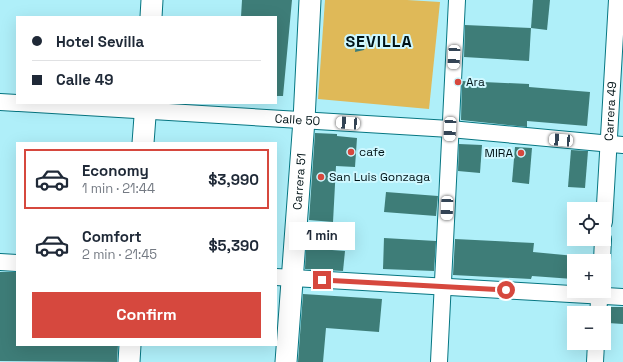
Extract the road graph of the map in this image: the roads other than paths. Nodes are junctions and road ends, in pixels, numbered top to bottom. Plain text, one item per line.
1 (152, 0) edge
2 (310, 0) edge
3 (457, 0) edge
4 (617, 0) edge
5 (151, 16) edge
6 (0, 102) edge
7 (16, 103) edge
8 (50, 104) edge
9 (145, 107) edge
10 (304, 120) junction
11 (450, 129) junction
12 (143, 142) edge
13 (616, 145) edge
14 (607, 202) edge
15 (0, 262) edge
16 (16, 263) edge
17 (284, 278) edge
18 (444, 287) junction
19 (567, 292) edge
20 (611, 295) edge
21 (623, 297) edge
22 (130, 346) edge
23 (596, 350) edge
24 (129, 362) edge
25 (286, 362) edge
26 (439, 362) edge
27 (595, 362) edge

1 - 5 main road
2 - 10 main road, Carrera 51
3 - 11 street
4 - 13 street, Carrera 49
6 - 7 street, Calle 50
8 - 9 street, Calle 50
9 - 10 street, Calle 50
9 - 12 main road
10 - 11 street, Calle 50
10 - 17 main road, Carrera 51
11 - 13 street, Calle 50
11 - 18 street
13 - 14 street, Carrera 49
15 - 16 street
17 - 18 street
17 - 25 main road, Carrera 51
18 - 19 street
18 - 26 street
20 - 21 street
22 - 24 main road
23 - 27 street

